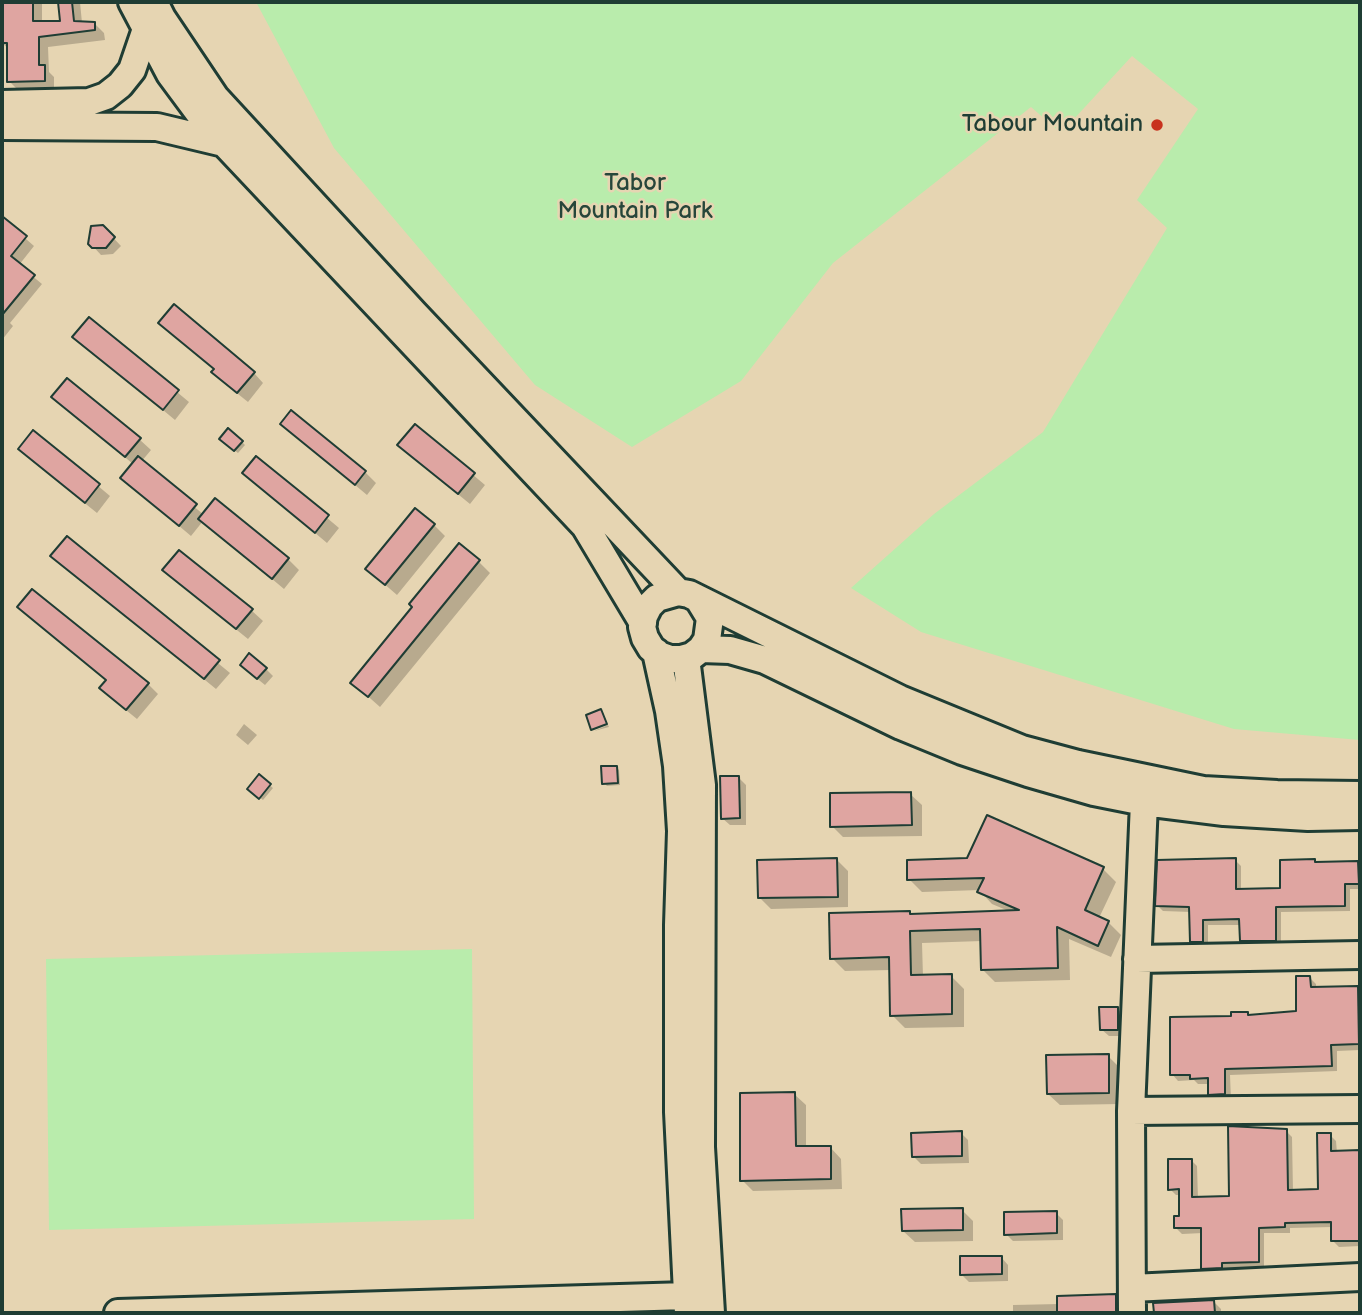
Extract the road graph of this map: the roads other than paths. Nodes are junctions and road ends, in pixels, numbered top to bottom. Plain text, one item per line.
1 (132, 2) edge
2 (154, 2) edge
3 (146, 29) junction
4 (2, 104) edge
5 (2, 126) edge
6 (224, 143) junction
7 (688, 596) junction
8 (643, 624) junction
9 (656, 652) junction
10 (693, 653) junction
11 (1360, 796) edge
12 (1144, 802) junction
13 (1360, 816) edge
14 (1360, 955) edge
15 (1137, 959) junction
16 (1360, 1109) edge
17 (1131, 1111) junction
18 (1360, 1277) edge
19 (1132, 1300) edge
20 (687, 1305) edge
21 (118, 1313) edge
22 (711, 1313) edge

1 - 3 street
2 - 7 street
3 - 4 street
3 - 6 street
5 - 6 street
6 - 8 street
7 - 8 street
7 - 10 street
7 - 11 street
8 - 9 street
9 - 10 street
9 - 20 street
10 - 12 street
10 - 22 street
12 - 13 street
12 - 15 street
14 - 15 street
15 - 17 street
16 - 17 street
17 - 19 street
18 - 19 street
20 - 21 street

